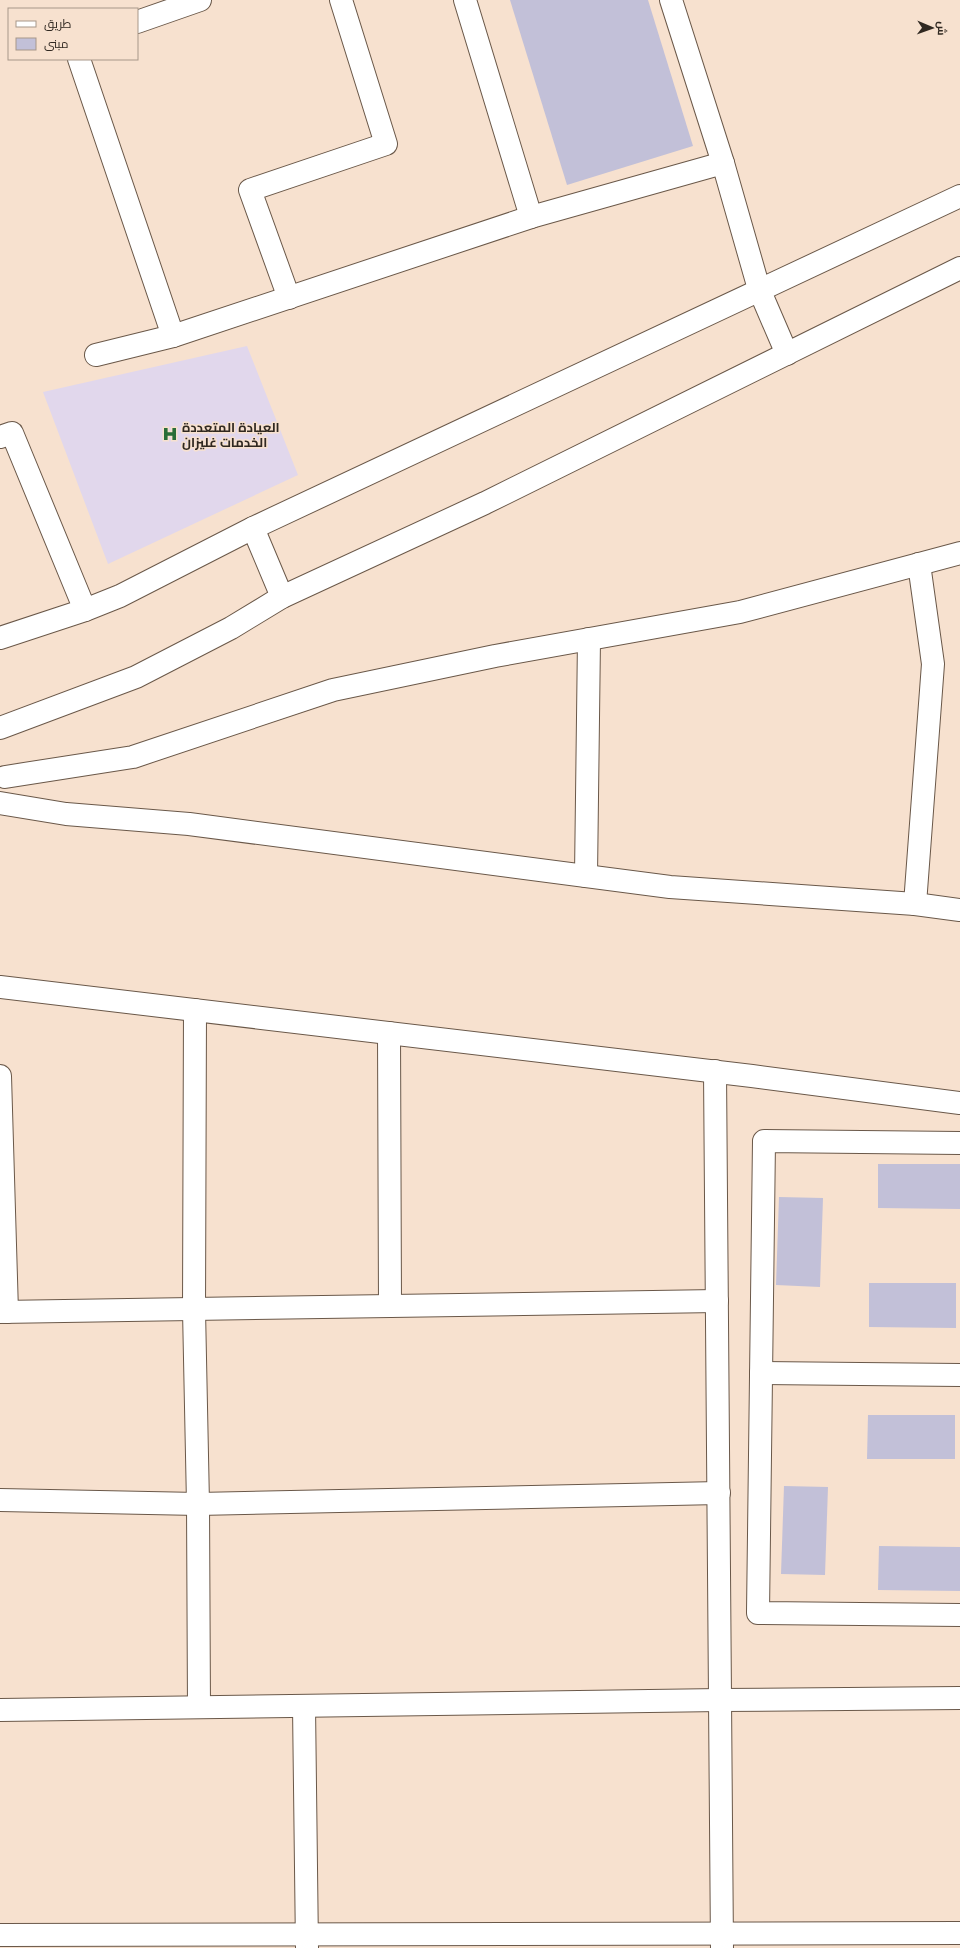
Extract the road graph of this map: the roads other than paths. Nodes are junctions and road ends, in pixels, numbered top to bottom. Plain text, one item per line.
1 (200, 0) edge
2 (341, 0) edge
3 (465, 0) edge
4 (671, 0) edge
5 (138, 22) edge
6 (79, 60) edge
7 (723, 163) junction
8 (960, 196) edge
9 (531, 217) junction
10 (960, 268) edge
11 (759, 289) junction
12 (289, 298) junction
13 (173, 336) junction
14 (787, 354) junction
15 (96, 355) dead end
16 (0, 437) edge
17 (253, 528) junction
18 (960, 553) edge
19 (919, 564) junction
20 (282, 597) junction
21 (85, 610) junction
22 (0, 638) edge
23 (589, 639) junction
24 (0, 728) edge
25 (3, 772) edge
26 (0, 804) edge
27 (66, 814) junction
28 (586, 876) junction
29 (960, 900) edge
30 (921, 905) junction
31 (960, 910) edge
32 (0, 987) edge
33 (195, 1010) junction
34 (389, 1033) junction
35 (715, 1071) junction
36 (0, 1076) edge
37 (960, 1103) edge
38 (960, 1143) edge
39 (717, 1301) junction
40 (390, 1306) junction
41 (194, 1310) junction
42 (3, 1312) edge
43 (762, 1373) junction
44 (960, 1375) edge
45 (719, 1493) junction
46 (0, 1500) edge
47 (198, 1504) junction
48 (960, 1615) edge
49 (960, 1698) edge
50 (720, 1700) junction
51 (304, 1706) junction
52 (199, 1707) junction
53 (0, 1710) edge
54 (960, 1932) edge
55 (0, 1934) edge
56 (106, 1941) edge
57 (307, 1941) edge
58 (492, 1941) edge
59 (722, 1941) edge

1 - 5 street
2 - 12 street
3 - 9 street
4 - 7 street
6 - 13 street
7 - 9 street
7 - 11 street
8 - 11 street
9 - 12 street
10 - 14 street
11 - 14 street
11 - 17 street
12 - 13 street
13 - 15 street
14 - 20 street
16 - 21 street
17 - 20 street
17 - 21 street
18 - 19 street
19 - 23 street
19 - 30 street
20 - 24 street
21 - 22 street
23 - 25 street
23 - 28 street
25 - 27 street
26 - 27 street
27 - 28 street
28 - 30 street
29 - 30 street
30 - 31 street
32 - 33 street
33 - 34 street
33 - 41 street
34 - 35 street
34 - 40 street
35 - 37 street
35 - 39 street
36 - 42 street
38 - 43 street
39 - 40 street
39 - 45 street
40 - 41 street
41 - 42 street
41 - 47 street
43 - 44 street
43 - 48 street
45 - 47 street
45 - 50 street
46 - 47 street
47 - 52 street
49 - 50 street
50 - 51 street
50 - 59 street
51 - 52 street
51 - 57 street
52 - 53 street
54 - 59 street
55 - 56 street
56 - 57 street
57 - 58 street
58 - 59 street

